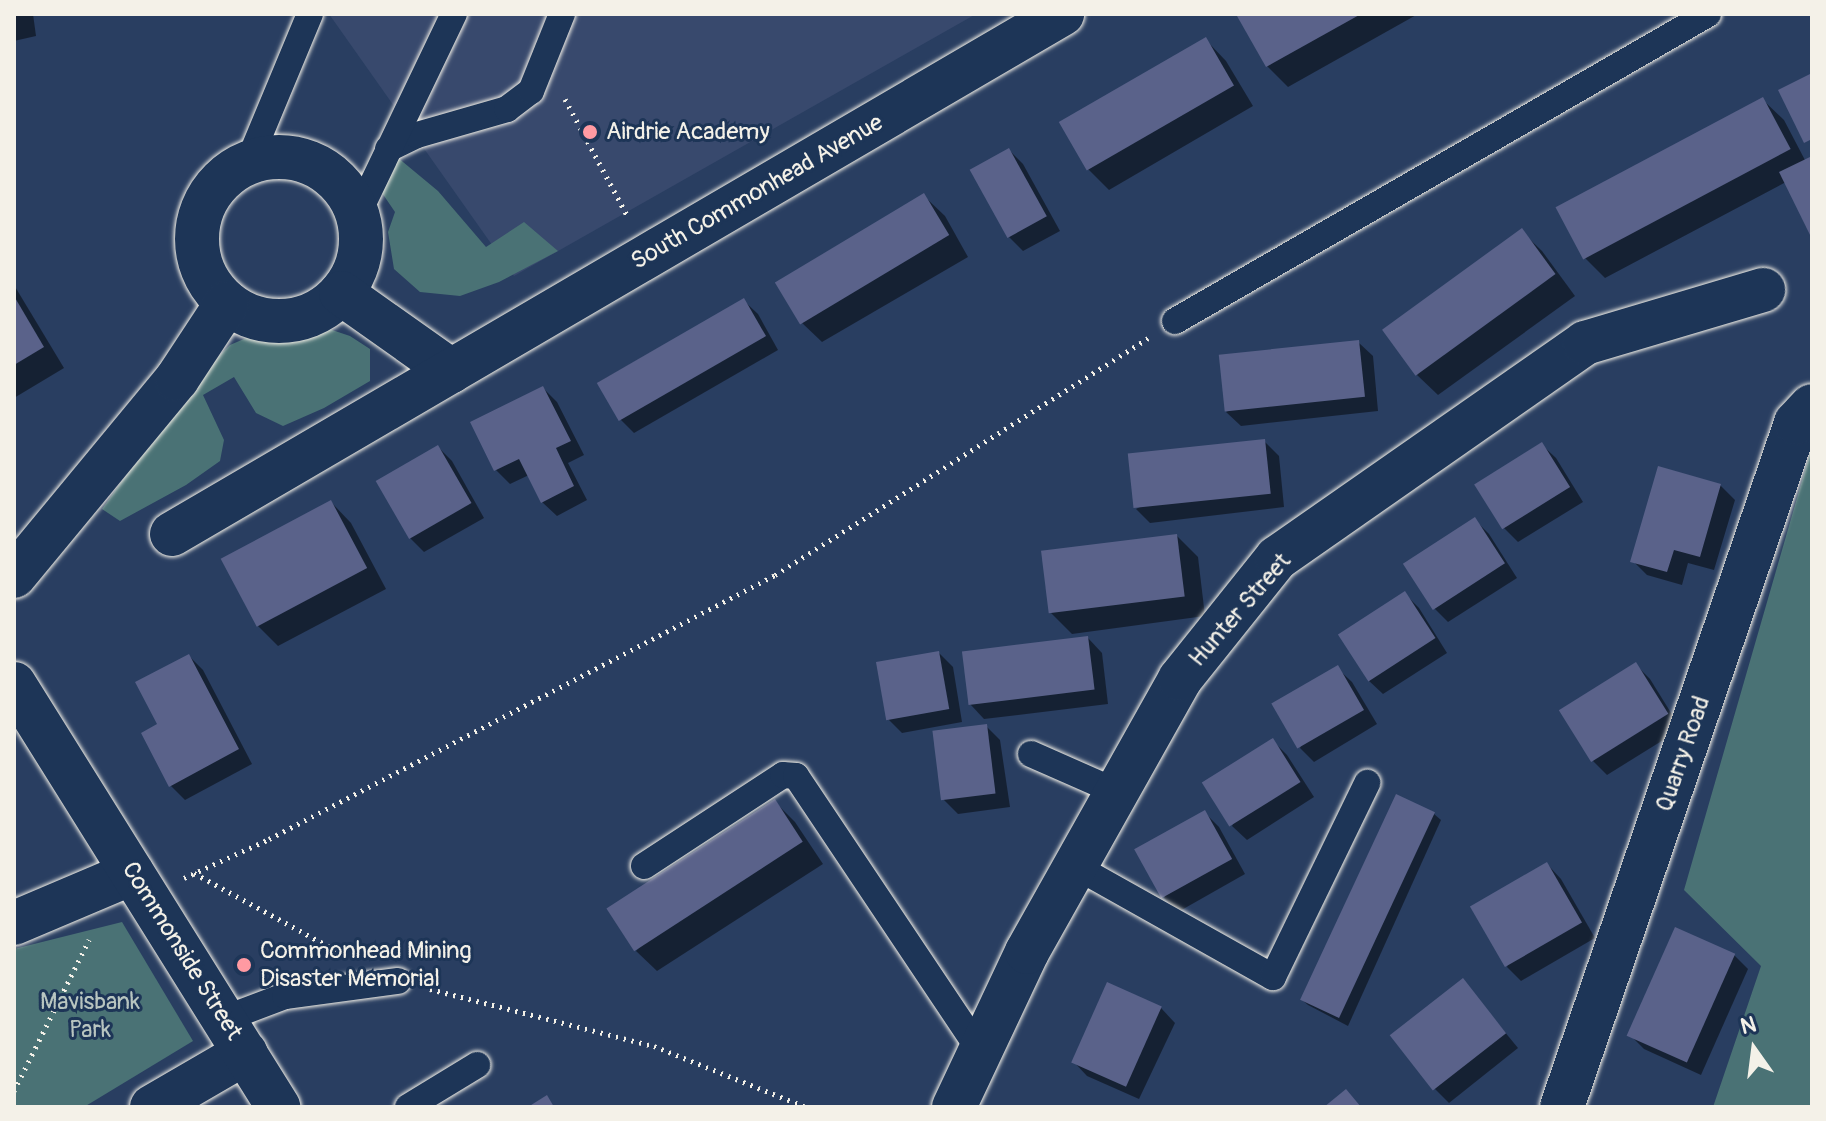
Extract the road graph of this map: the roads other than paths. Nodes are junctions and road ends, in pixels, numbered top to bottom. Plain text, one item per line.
1 (310, 14) edge
2 (454, 14) edge
3 (562, 14) edge
4 (1062, 14) edge
5 (1708, 14) edge
6 (388, 149) junction
7 (248, 163) junction
8 (358, 214) junction
9 (1763, 290) dead end
10 (341, 293) junction
11 (227, 303) junction
12 (1175, 321) road end
13 (451, 371) junction
14 (1812, 406) edge
15 (172, 534) dead end
16 (14, 576) edge
17 (14, 684) edge
18 (1031, 754) dead end
19 (1367, 783) dead end
20 (1117, 792) junction
21 (644, 866) dead end
22 (1075, 866) junction
23 (139, 884) junction
24 (14, 923) edge
25 (398, 981) road end
26 (235, 1036) junction
27 (980, 1051) junction
28 (477, 1065) dead end
29 (152, 1107) edge
30 (278, 1107) edge
31 (408, 1107) edge
32 (954, 1107) edge
33 (1562, 1107) edge

1 - 7 lane
2 - 6 lane
3 - 6 lane
4 - 13 street, South Commonhead Avenue
5 - 12 lane
6 - 8 lane
7 - 8 street
7 - 11 street
8 - 10 street
9 - 20 street, Hunter Street
10 - 11 street
10 - 13 street
11 - 16 street
13 - 15 street, South Commonhead Avenue
14 - 33 street, Quarry Road
17 - 23 street, Commonside Street
18 - 20 lane
19 - 22 lane
20 - 22 street, Hunter Street
21 - 27 lane
22 - 27 street, Hunter Street
23 - 24 street
23 - 26 street, Commonside Street
25 - 26 lane
26 - 29 street
26 - 30 street, Commonside Street
27 - 32 street, Hunter Street
28 - 31 lane

